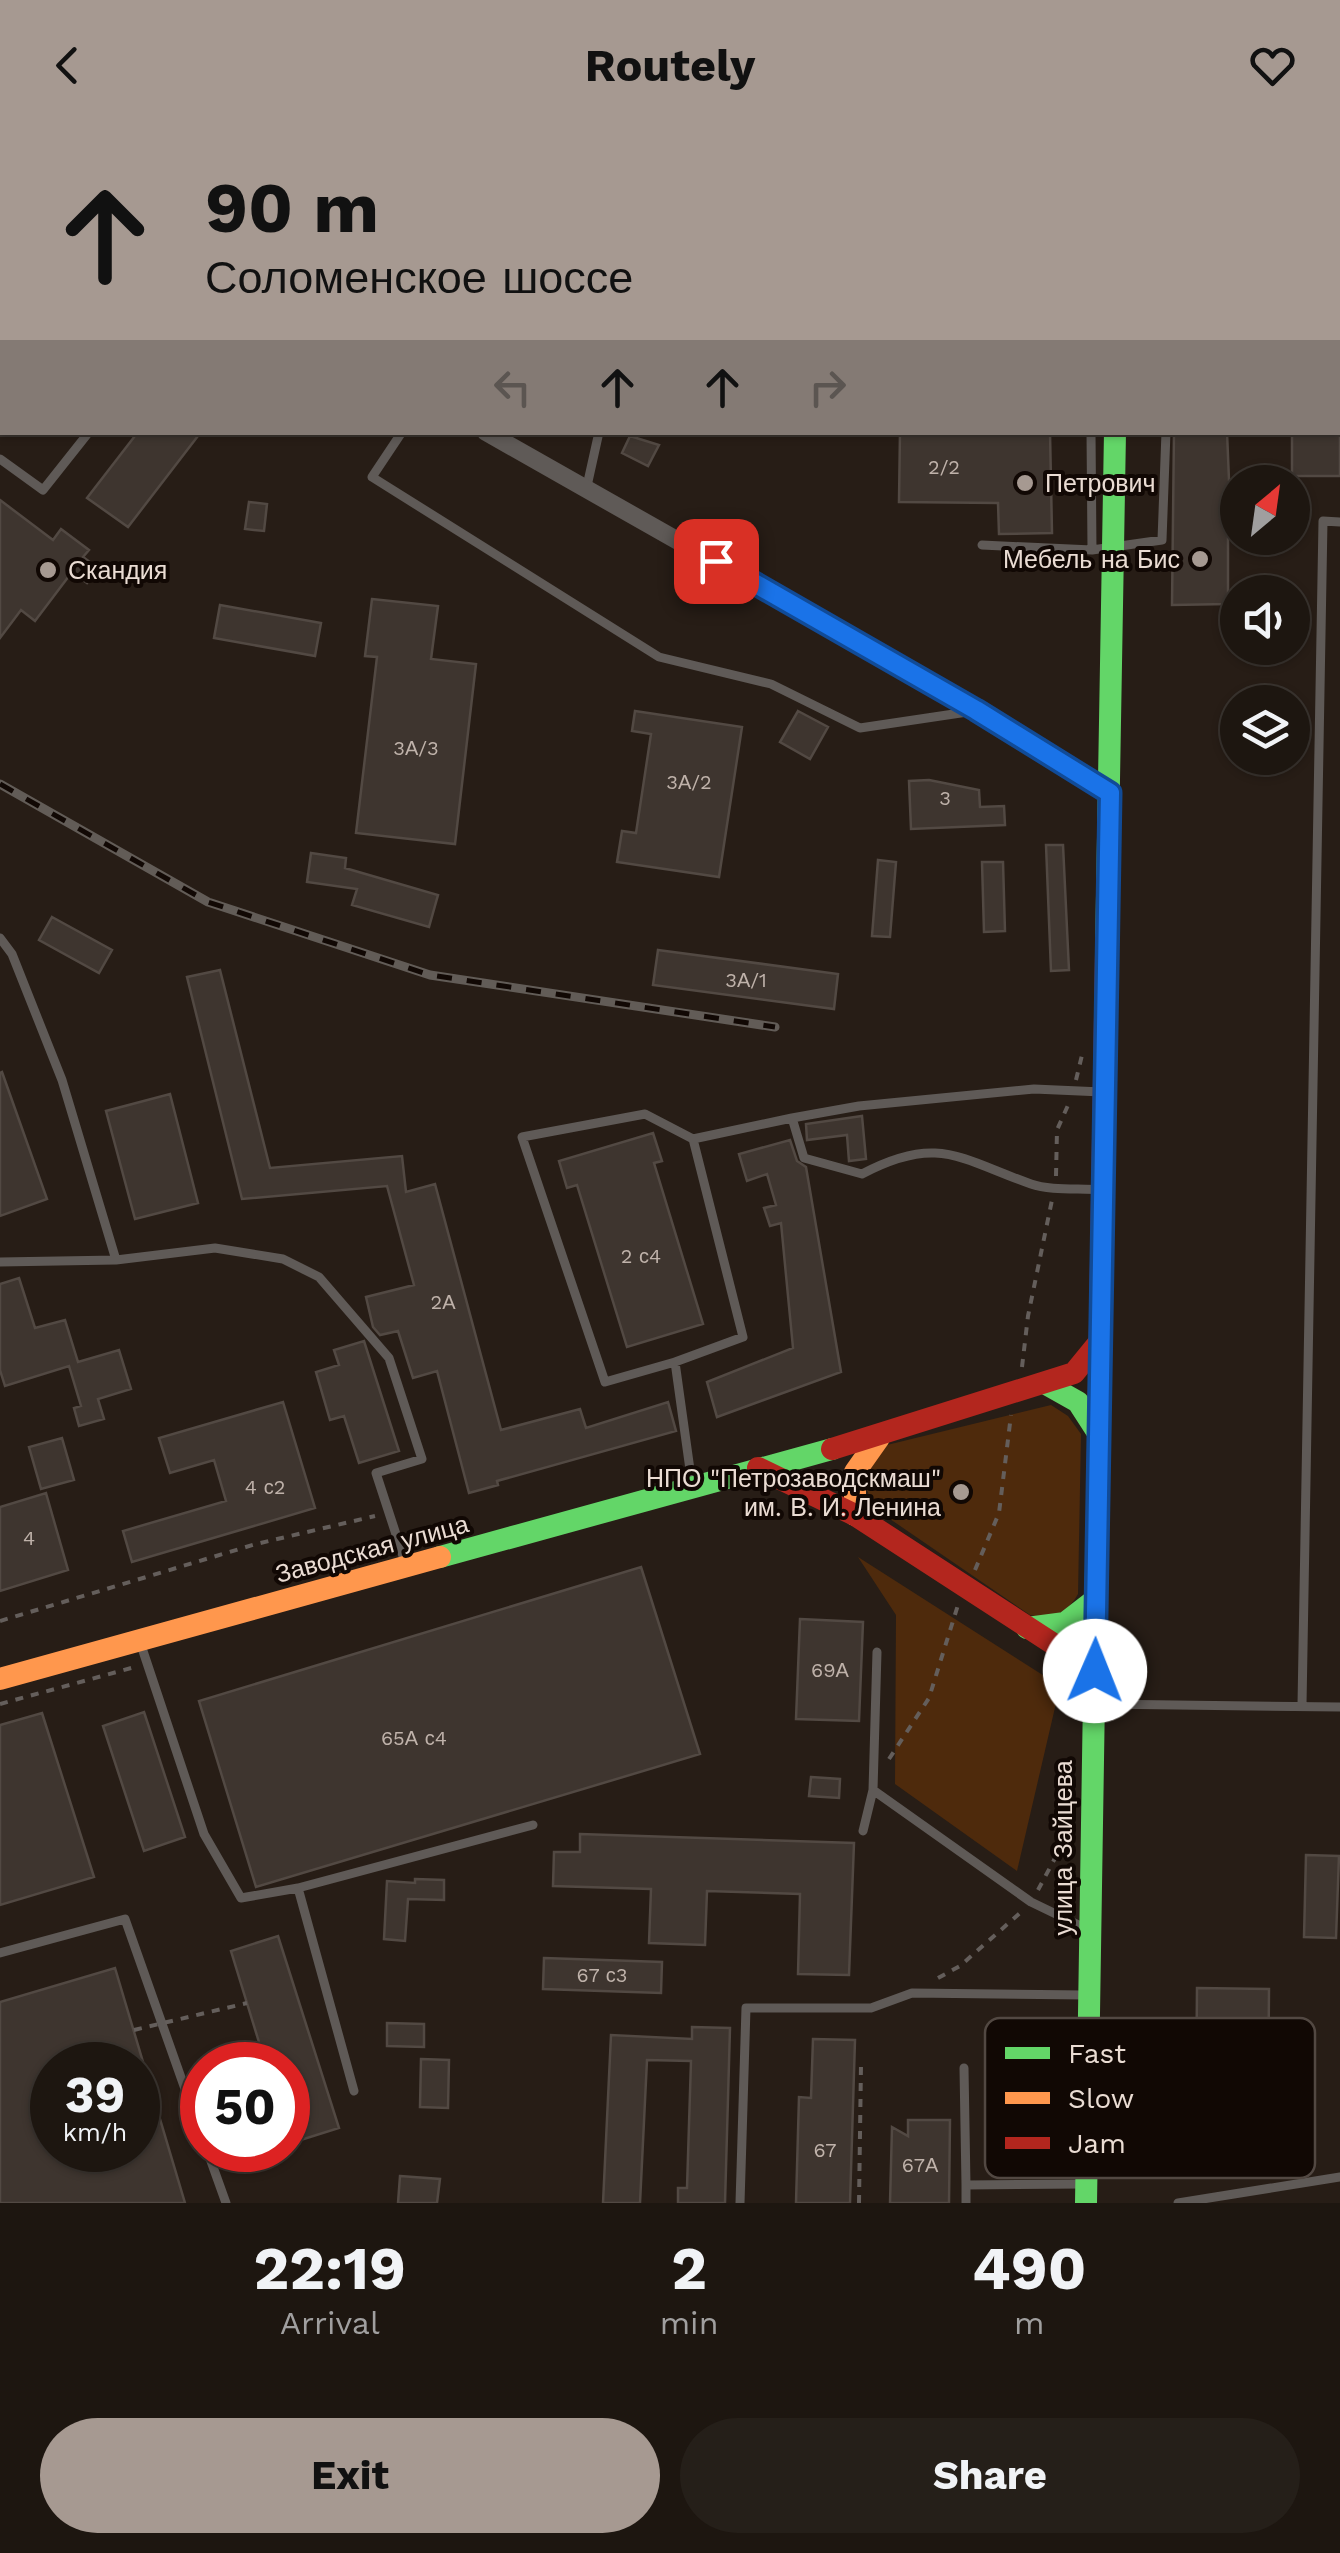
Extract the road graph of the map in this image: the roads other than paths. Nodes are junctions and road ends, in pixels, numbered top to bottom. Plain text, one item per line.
1 (87, 435) edge
2 (400, 435) edge
3 (492, 435) edge
4 (598, 435) edge
5 (1091, 435) edge
6 (1115, 435) edge
7 (1166, 435) edge
8 (0, 459) edge
9 (586, 486) junction
10 (1340, 522) edge
11 (982, 546) dead end
12 (1102, 548) junction
13 (976, 710) junction
14 (1110, 793) junction
15 (0, 938) edge
16 (1107, 1092) junction
17 (792, 1118) junction
18 (694, 1140) junction
19 (1106, 1190) junction
20 (116, 1260) junction
21 (0, 1262) edge
22 (1101, 1340) junction
23 (674, 1362) junction
24 (1046, 1384) junction
25 (1098, 1433) junction
26 (882, 1435) junction
27 (758, 1468) junction
28 (692, 1486) junction
29 (855, 1514) junction
30 (407, 1569) junction
31 (1096, 1599) junction
32 (1026, 1628) junction
33 (139, 1640) junction
34 (877, 1652) dead end
35 (1095, 1671) junction
36 (0, 1678) edge
37 (1092, 1704) junction
38 (1302, 1705) junction
39 (1340, 1707) edge
40 (874, 1790) junction
41 (532, 1824) dead end
42 (863, 1831) dead end
43 (298, 1888) junction
44 (1090, 1931) junction
45 (0, 1953) edge
46 (1091, 1996) junction
47 (1090, 2018) edge
48 (964, 2068) dead end
49 (180, 2075) edge
50 (354, 2092) dead end
51 (215, 2172) edge
52 (1340, 2177) edge
53 (966, 2185) junction
54 (1086, 2194) edge
55 (226, 2203) edge
56 (740, 2203) edge
57 (966, 2203) edge
58 (1178, 2203) edge

1 - 8 lane
2 - 13 lane
3 - 9 street
4 - 9 lane
5 - 12 lane
6 - 12 main road, улица Зайцева
7 - 12 lane
9 - 13 street
10 - 38 lane
11 - 12 lane
12 - 14 main road, улица Зайцева
13 - 14 street
14 - 16 main road, улица Зайцева
15 - 20 lane
16 - 17 lane
16 - 19 main road, улица Зайцева
17 - 18 lane
17 - 19 lane
18 - 23 lane
18 - 23 lane
19 - 22 main road, улица Зайцева
20 - 21 lane
20 - 30 lane
22 - 24 main road, Заводская улица
22 - 25 main road, улица Зайцева
23 - 28 lane
24 - 25 main road
24 - 26 main road, Заводская улица
25 - 31 main road, улица Зайцева
26 - 27 main road, Заводская улица
26 - 29 main road
27 - 28 main road, Заводская улица
27 - 29 main road
28 - 30 main road, Заводская улица
29 - 32 main road
30 - 33 main road, Заводская улица
31 - 32 main road
31 - 35 main road, улица Зайцева
32 - 35 main road
33 - 36 main road, Заводская улица
33 - 43 lane
34 - 40 lane
35 - 37 main road, улица Зайцева
37 - 38 lane
37 - 44 main road, улица Зайцева
38 - 39 lane
40 - 42 lane
40 - 44 lane
41 - 43 lane
43 - 50 lane
44 - 46 main road, улица Зайцева
45 - 49 lane
46 - 47 main road, улица Зайцева
46 - 56 lane
48 - 53 lane
51 - 55 lane
52 - 58 lane
53 - 54 lane
53 - 57 lane

